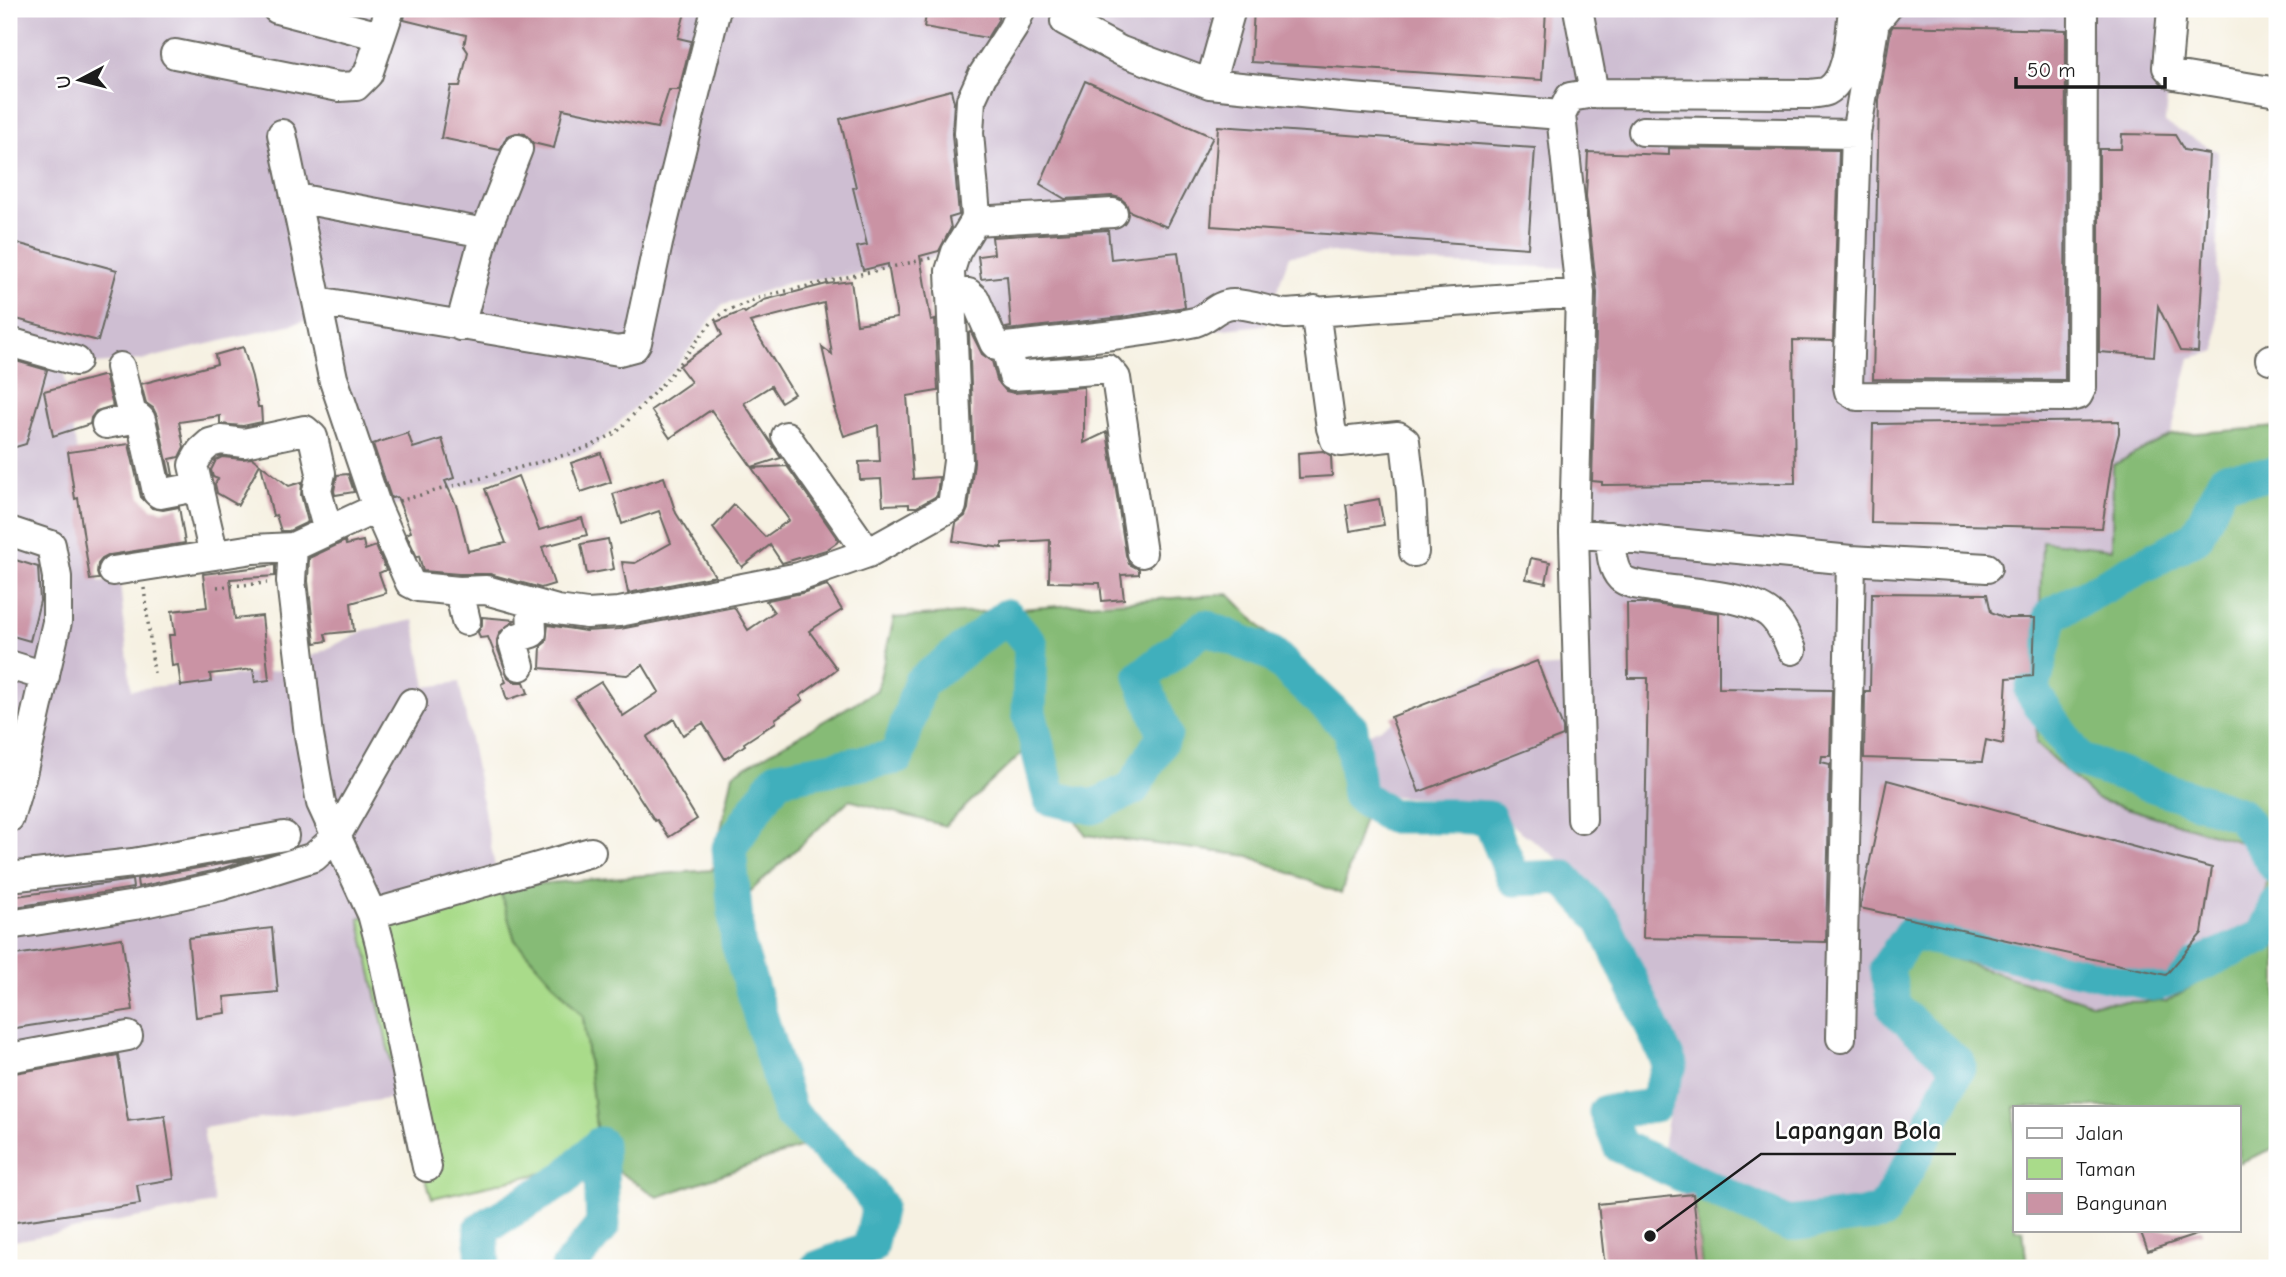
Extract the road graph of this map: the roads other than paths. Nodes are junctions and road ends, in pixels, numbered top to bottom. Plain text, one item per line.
1 (277, 9) edge
2 (390, 9) edge
3 (716, 9) edge
4 (1021, 9) edge
5 (1231, 9) edge
6 (1578, 9) edge
7 (1853, 9) edge
8 (1886, 9) edge
9 (2083, 9) edge
10 (2172, 9) edge
11 (1065, 21) dead end
12 (380, 36) junction
13 (175, 54) dead end
14 (1210, 84) junction
15 (2277, 92) edge
16 (1594, 93) junction
17 (1561, 115) junction
18 (1643, 131) dead end
19 (282, 134) dead end
20 (1856, 134) junction
21 (518, 149) dead end
22 (296, 198) junction
23 (1114, 212) dead end
24 (975, 221) junction
25 (485, 233) junction
26 (950, 291) junction
27 (1580, 293) junction
28 (317, 301) junction
29 (1315, 310) junction
30 (460, 326) junction
31 (9, 342) edge
32 (1006, 347) junction
33 (76, 361) dead end
34 (120, 367) dead end
35 (133, 419) junction
36 (106, 424) dead end
37 (786, 436) dead end
38 (199, 489) junction
39 (377, 508) junction
40 (9, 531) edge
41 (328, 531) junction
42 (1574, 533) junction
43 (1609, 536) junction
44 (293, 547) junction
45 (1414, 552) dead end
46 (868, 553) junction
47 (1142, 553) dead end
48 (215, 555) junction
49 (1852, 560) junction
50 (126, 568) road end
51 (1987, 568) dead end
52 (459, 591) junction
53 (531, 604) junction
54 (466, 621) dead end
55 (1792, 650) dead end
56 (9, 665) edge
57 (520, 666) dead end
58 (45, 676) junction
59 (412, 703) dead end
60 (9, 818) edge
61 (1582, 819) dead end
62 (284, 836) dead end
63 (335, 838) junction
64 (591, 852) dead end
65 (9, 877) edge
66 (372, 914) junction
67 (9, 925) edge
68 (128, 1036) dead end
69 (1841, 1038) dead end
70 (9, 1058) edge
71 (427, 1167) dead end

1 - 12 street
2 - 12 street
3 - 30 street
4 - 24 street
5 - 14 street
6 - 16 street
7 - 16 street
8 - 20 street
9 - 20 street
10 - 15 street
11 - 14 street
12 - 13 street
14 - 17 street
16 - 17 street
17 - 27 street
18 - 20 street
19 - 22 street
21 - 25 street
22 - 25 street
22 - 28 street
23 - 24 street
24 - 26 street
25 - 30 street
26 - 32 street
26 - 46 street
27 - 29 street
27 - 42 street
28 - 30 street
28 - 39 street
29 - 32 street
29 - 45 street
31 - 33 street
32 - 47 street
34 - 35 street
35 - 36 street
35 - 38 street
37 - 46 street
38 - 41 street
38 - 48 street
39 - 41 street
39 - 52 street
40 - 58 street
41 - 44 street
42 - 43 street
42 - 61 street
43 - 49 street
43 - 55 street
44 - 48 street
44 - 63 street
46 - 53 street
48 - 50 street
49 - 51 street
49 - 69 street
52 - 53 street
52 - 54 street
53 - 57 street
56 - 58 street
58 - 60 street
59 - 63 street
62 - 65 street
63 - 66 street
63 - 67 street
64 - 66 street
66 - 71 street
68 - 70 street

